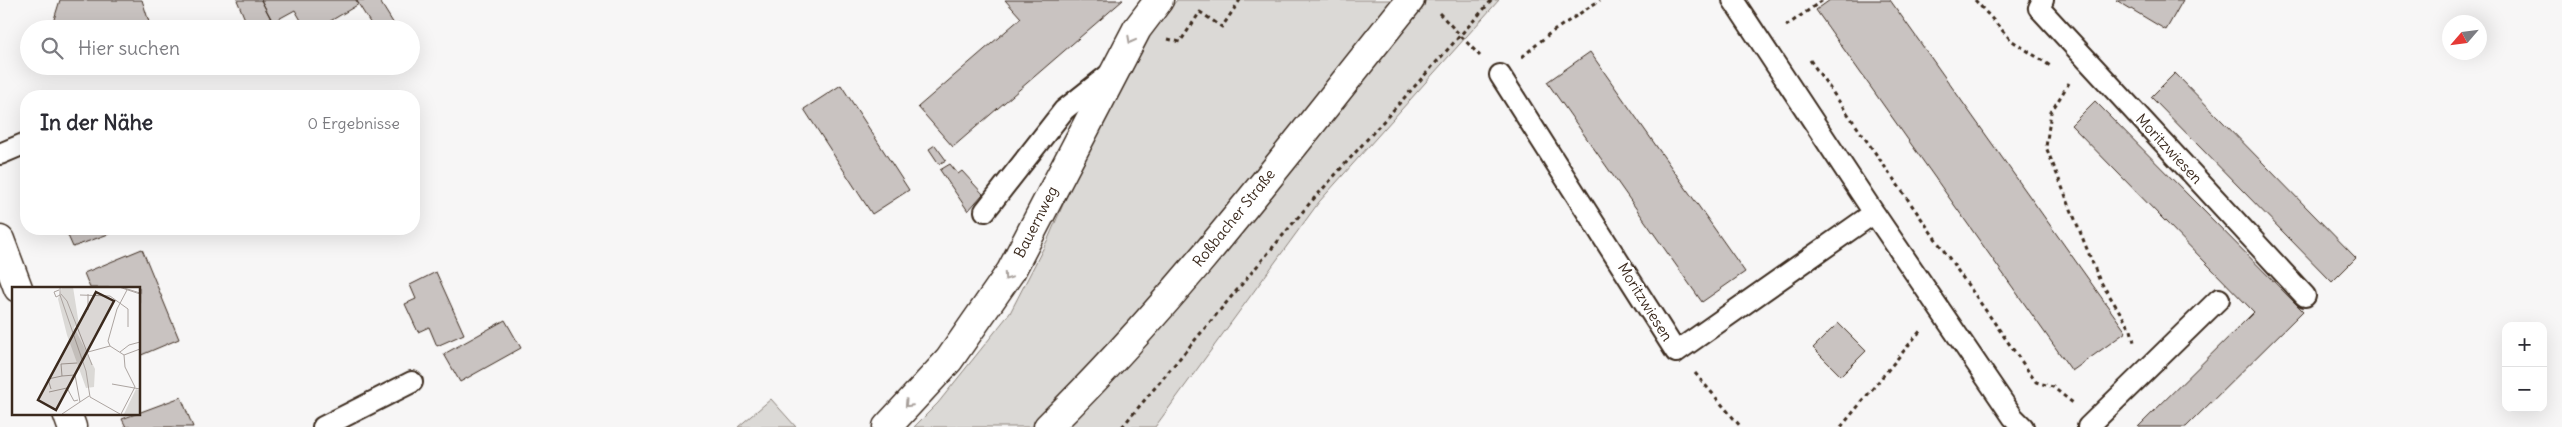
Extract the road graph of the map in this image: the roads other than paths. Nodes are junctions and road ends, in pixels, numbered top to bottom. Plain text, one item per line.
1 (1159, 0) edge
2 (1410, 0) edge
3 (1733, 0) edge
4 (2043, 0) edge
5 (1116, 69) junction
6 (1500, 75) road end
7 (20, 146) edge
8 (0, 154) edge
9 (985, 211) dead end
10 (1874, 213) junction
11 (0, 240) edge
12 (18, 287) edge
13 (2305, 296) dead end
14 (2219, 299) dead end
15 (412, 382) dead end
16 (67, 414) edge
17 (2092, 423) edge
18 (72, 427) edge
19 (324, 427) edge
20 (887, 427) edge
21 (1048, 427) edge
22 (2023, 427) edge

1 -> 5 street, Bauernweg
2 - 21 street, Roßbacher Straße
3 - 10 lane
4 - 13 lane, Moritzwiesen
5 - 9 lane
5 -> 20 street, Bauernweg
6 - 10 lane, Moritzwiesen
7 - 8 lane
10 - 22 lane
11 - 12 street
14 - 17 lane
15 - 19 lane
16 - 18 street

